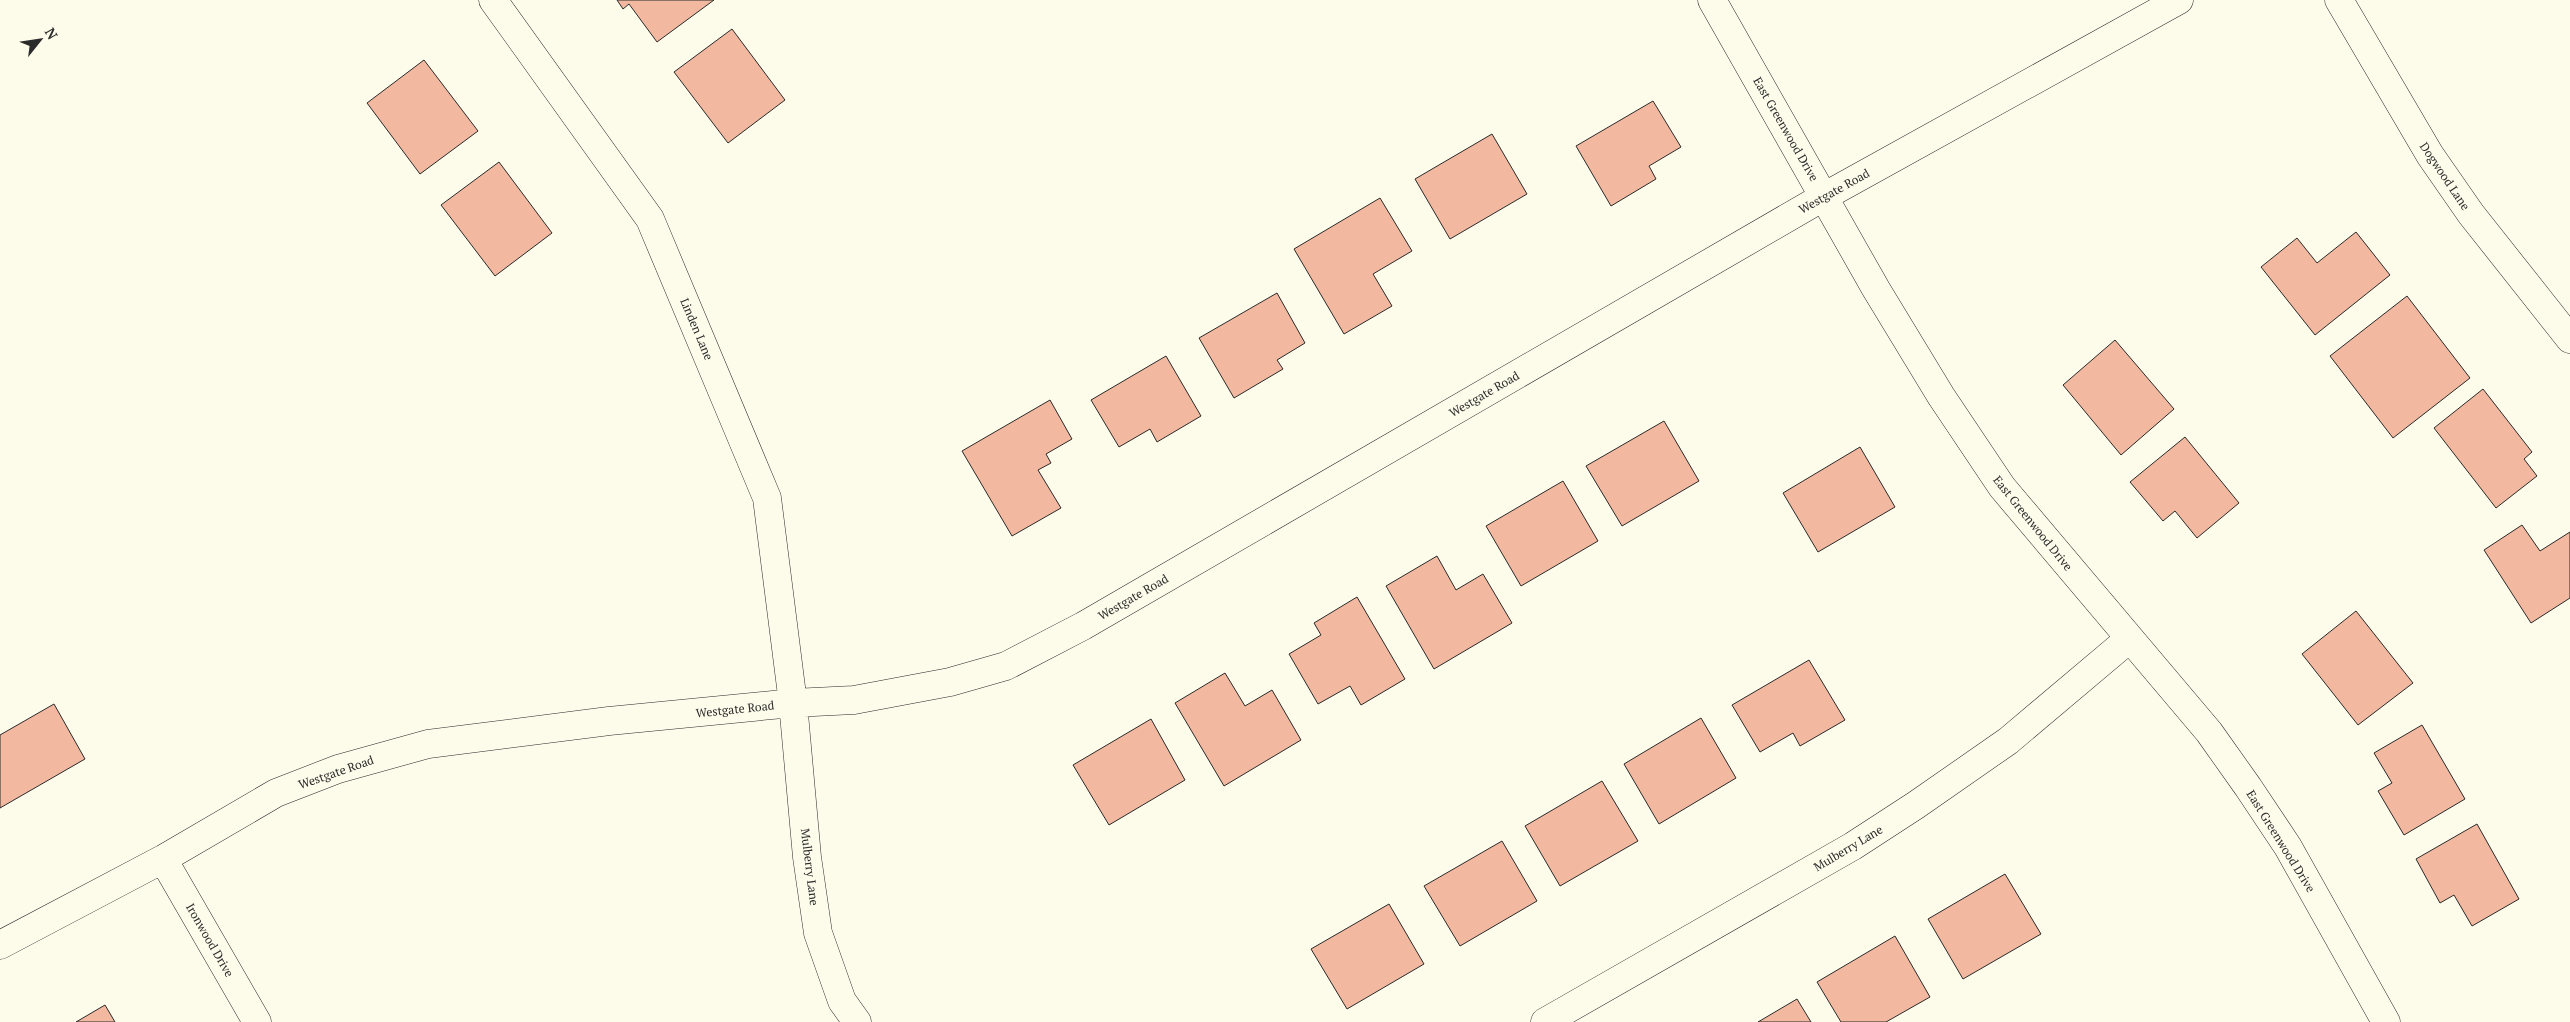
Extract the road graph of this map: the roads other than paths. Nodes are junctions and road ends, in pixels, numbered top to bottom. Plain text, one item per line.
1 (493, 0) edge
2 (1712, 0) edge
3 (2179, 0) edge
4 (2339, 0) edge
5 (1825, 196) junction
6 (2570, 339) edge
7 (2129, 639) junction
8 (793, 703) junction
9 (163, 859) junction
10 (0, 945) edge
11 (257, 1022) edge
12 (857, 1022) edge
13 (1544, 1022) edge
14 (2386, 1022) edge

1 - 8 street, Linden Lane
2 - 5 street, East Greenwood Drive
3 - 5 street, Westgate Road
4 - 6 street, Dogwood Lane
5 - 7 street, East Greenwood Drive
5 - 8 street, Westgate Road
7 - 13 street, Mulberry Lane
7 - 14 street, East Greenwood Drive
8 - 9 street, Westgate Road
8 - 12 street, Mulberry Lane
9 - 10 street, Westgate Road
9 - 11 street, Ironwood Drive

